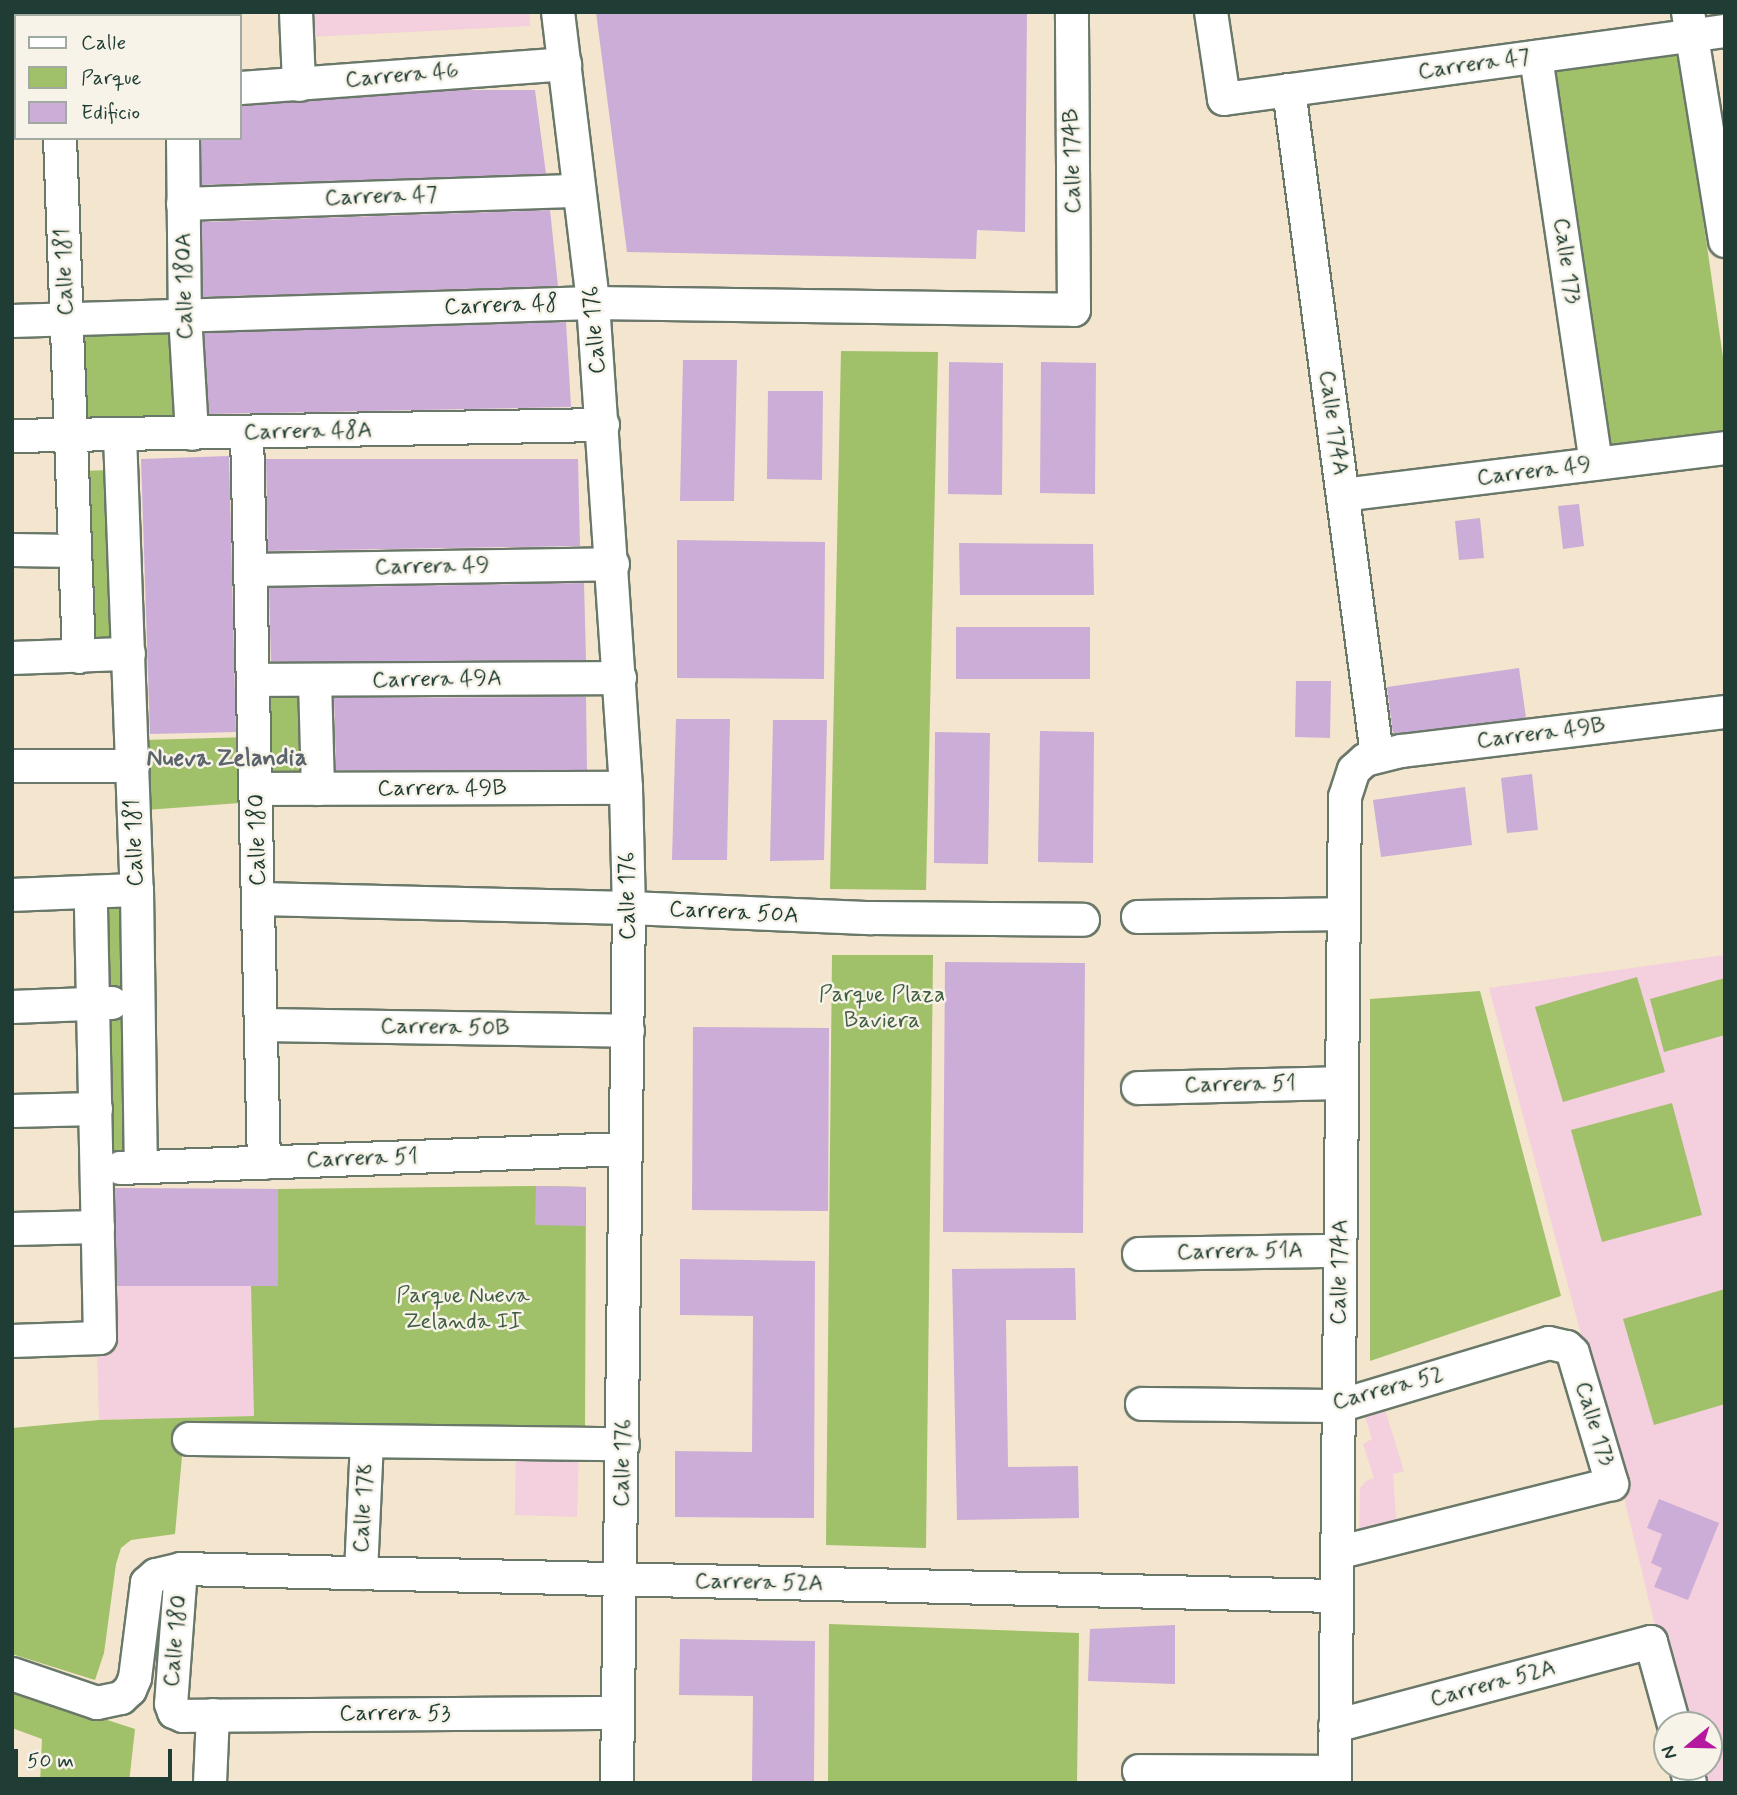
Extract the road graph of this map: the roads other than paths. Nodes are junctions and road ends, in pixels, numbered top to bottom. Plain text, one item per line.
1 (296, 12) edge
2 (558, 12) edge
3 (1072, 12) edge
4 (1211, 12) edge
5 (1690, 24) edge
6 (1725, 31) edge
7 (1535, 57) junction
8 (565, 64) junction
9 (299, 85) junction
10 (242, 89) edge
11 (1289, 90) junction
12 (60, 140) edge
13 (183, 140) edge
14 (579, 191) junction
15 (183, 204) junction
16 (1725, 241) edge
17 (593, 303) junction
18 (1074, 310) joint
19 (185, 315) junction
20 (67, 320) junction
21 (12, 321) edge
22 (603, 425) junction
23 (247, 433) junction
24 (192, 434) junction
25 (12, 436) edge
26 (120, 436) junction
27 (72, 437) junction
28 (1725, 449) edge
29 (1596, 464) junction
30 (1343, 495) junction
31 (12, 550) edge
32 (75, 551) junction
33 (613, 564) junction
34 (251, 569) junction
35 (129, 654) junction
36 (79, 657) junction
37 (12, 658) edge
38 (620, 678) junction
39 (254, 680) junction
40 (315, 681) junction
41 (1725, 712) edge
42 (1368, 760) junction
43 (12, 766) edge
44 (133, 766) junction
45 (626, 788) junction
46 (257, 789) junction
47 (318, 789) junction
48 (137, 890) junction
49 (91, 892) junction
50 (12, 895) edge
51 (260, 899) junction
52 (629, 908) junction
53 (1344, 914) junction
54 (1138, 918) dead end
55 (1083, 920) dead end
56 (139, 1002) junction
57 (93, 1004) junction
58 (12, 1007) edge
59 (263, 1025) junction
60 (628, 1031) junction
61 (1342, 1083) junction
62 (1138, 1088) dead end
63 (96, 1109) junction
64 (12, 1111) edge
65 (626, 1149) junction
66 (264, 1163) junction
67 (141, 1167) junction
68 (97, 1169) junction
69 (98, 1227) junction
70 (12, 1229) edge
71 (1340, 1251) junction
72 (1139, 1254) dead end
73 (12, 1341) edge
74 (1576, 1363) joint
75 (1142, 1404) dead end
76 (1339, 1406) junction
77 (189, 1439) dead end
78 (367, 1442) junction
79 (623, 1444) junction
80 (1338, 1553) junction
81 (181, 1569) junction
82 (361, 1573) junction
83 (620, 1580) junction
84 (1336, 1596) junction
85 (12, 1674) edge
86 (1670, 1711) edge
87 (174, 1712) joint
88 (618, 1713) junction
89 (213, 1715) junction
90 (1335, 1726) junction
91 (1139, 1771) dead end
92 (1335, 1777) edge
93 (210, 1783) edge
94 (617, 1783) edge

1 - 9 street
2 - 8 street, Calle 176
3 - 18 street, Calle 174B
4 - 11 street, Carrera 47
5 - 6 street, Carrera 47
5 - 7 street, Carrera 47
5 - 16 street
7 - 11 street, Carrera 47
7 - 29 street, Calle 173
8 - 9 street, Carrera 46
8 - 14 street, Calle 176
9 - 10 street, Carrera 46
11 - 30 street, Calle 174A
12 - 20 street, Calle 181
13 - 15 street, Calle 180A
14 - 15 street, Carrera 47
14 - 17 street, Calle 176
15 - 19 street, Calle 180A
17 - 18 street, Carrera 48
17 - 19 street, Carrera 48
17 - 22 street, Calle 176
19 - 20 street, Carrera 48
19 - 24 street, Calle 180A
20 - 21 street, Carrera 48
20 - 27 street, Calle 181
22 - 23 street, Carrera 48A
22 - 33 street, Calle 176
23 - 24 street, Carrera 48A
23 - 34 street, Calle 180
24 - 26 street, Carrera 48A
25 - 27 street, Carrera 48A
26 - 27 street, Carrera 48A
26 - 35 street, Calle 181
27 - 32 street, Calle 181
28 - 29 street, Carrera 49
29 - 30 street, Carrera 49
30 - 42 street, Calle 174A
31 - 32 street
32 - 36 street, Calle 181
33 - 34 street, Carrera 49
33 - 38 street, Calle 176
34 - 39 street, Calle 180
35 - 36 street
35 - 44 street, Calle 181
36 - 37 street
38 - 40 street, Carrera 49A
38 - 45 street, Calle 176
39 - 40 street, Carrera 49A
39 - 46 street, Calle 180
40 - 47 street
41 - 42 street, Carrera 49B
42 - 53 street, Calle 174A
43 - 44 street
44 - 48 street, Calle 181
45 - 47 street, Carrera 49B
45 - 52 street, Calle 176
46 - 47 street, Carrera 49B
46 - 51 street, Calle 180
48 - 49 street
48 - 56 street, Calle 181
49 - 50 street
49 - 57 street, Calle 181
51 - 52 street, Carrera 50A
51 - 59 street, Calle 180
52 - 55 street, Carrera 50A
52 - 60 street, Calle 176
53 - 54 street
53 - 61 street, Calle 174A
56 - 57 street
56 - 67 street, Calle 181
57 - 58 street
57 - 63 street, Calle 181
59 - 60 street, Carrera 50B
59 - 66 street, Calle 180
60 - 65 street, Calle 176
61 - 62 street, Carrera 51
61 - 71 street, Calle 174A
63 - 64 street
63 - 68 street, Calle 181
65 - 66 street, Carrera 51
65 - 79 street, Calle 176
66 - 67 street, Carrera 51
67 - 68 street, Carrera 51
68 - 69 street, Calle 181
69 - 70 street
69 - 73 street, Calle 181
71 - 72 street, Carrera 51A
71 - 76 street, Calle 174A
74 - 76 street, Carrera 52
74 - 80 street, Calle 173
75 - 76 street, Carrera 52
76 - 80 street, Calle 174A
77 - 78 street
78 - 79 street
78 - 82 street, Calle 178
79 - 83 street, Calle 176
80 - 84 street, Calle 174A
81 - 82 street, Carrera 52A
81 - 85 street
81 - 87 street, Calle 180
82 - 83 street, Carrera 52A
83 - 84 street, Carrera 52A
83 - 88 street, Calle 176
84 - 90 street, Calle 174A
86 - 90 street, Carrera 52A
87 - 89 street, Carrera 53
88 - 89 street, Carrera 53
88 - 94 street, Calle 176
89 - 93 street
90 - 92 street, Calle 174A
91 - 92 street

